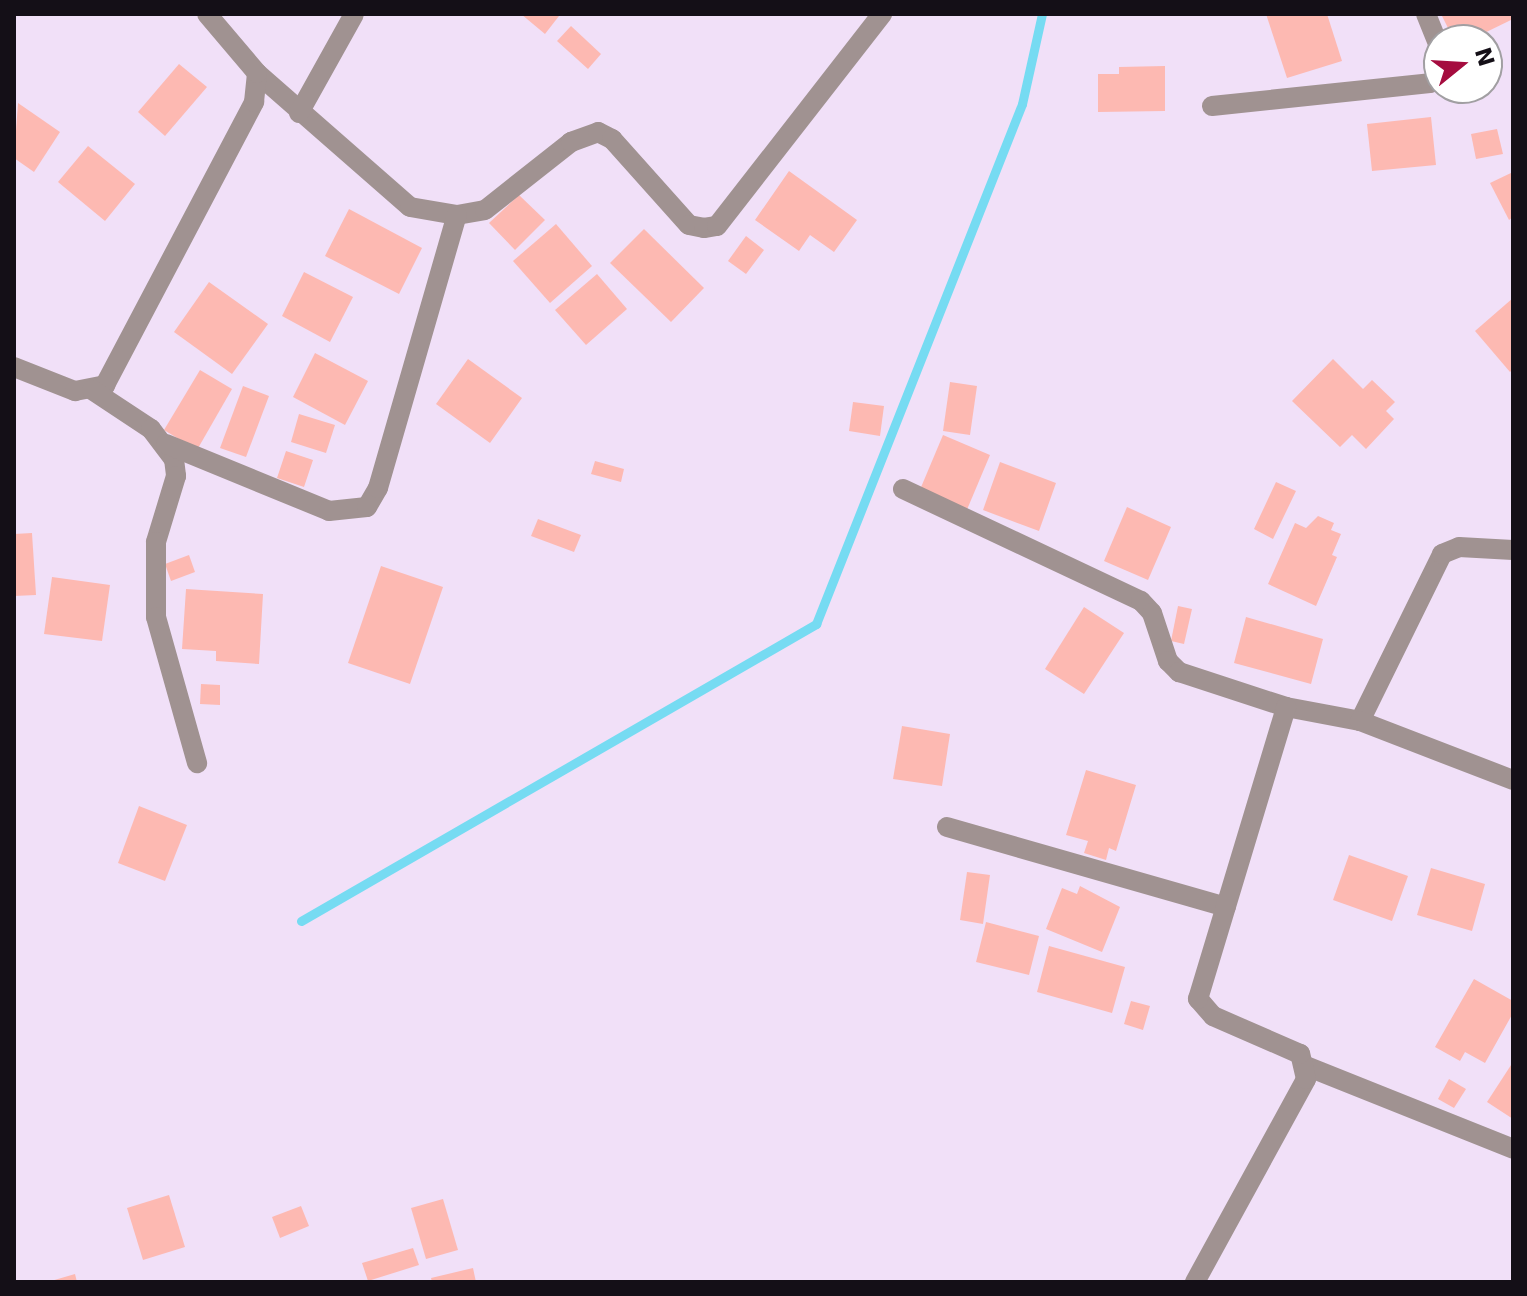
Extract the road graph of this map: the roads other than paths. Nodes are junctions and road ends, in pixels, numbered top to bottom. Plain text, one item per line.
1 (207, 14) edge
2 (354, 14) edge
3 (882, 14) edge
4 (257, 73) junction
5 (1423, 84) edge
6 (1212, 106) dead end
7 (299, 113) junction
8 (457, 215) junction
9 (14, 367) edge
10 (92, 390) junction
11 (166, 444) junction
12 (903, 489) dead end
13 (1513, 550) edge
14 (1286, 707) junction
15 (1360, 721) junction
16 (197, 763) dead end
17 (1513, 780) edge
18 (947, 827) dead end
19 (1226, 907) junction
20 (1306, 1066) junction
21 (1513, 1149) edge
22 (1195, 1282) edge

1 - 4 street
2 - 7 street
3 - 8 street
4 - 7 street
4 - 10 street
5 - 6 street
7 - 8 street
8 - 11 street
9 - 10 street
10 - 11 street
11 - 16 street
12 - 14 street
13 - 15 street
14 - 15 street
14 - 19 street
15 - 17 street
18 - 19 street
19 - 20 street
20 - 21 street
20 - 22 street

